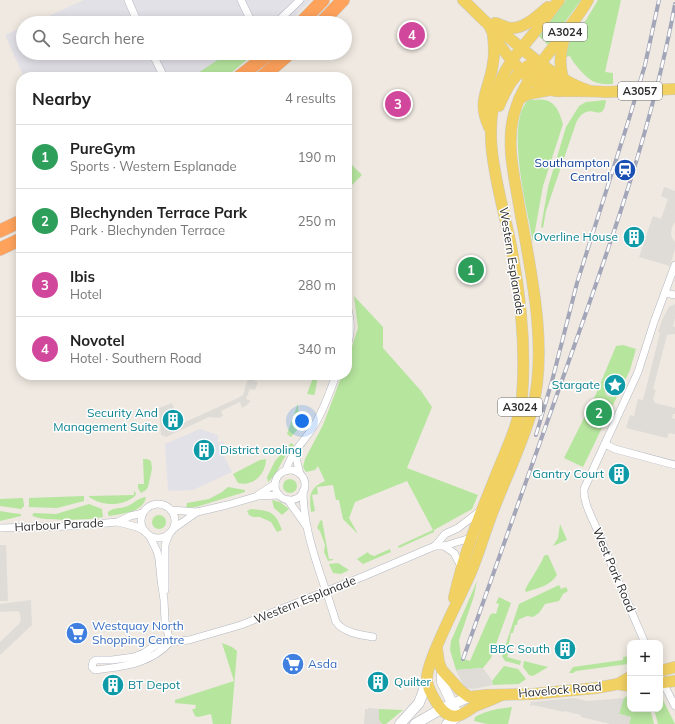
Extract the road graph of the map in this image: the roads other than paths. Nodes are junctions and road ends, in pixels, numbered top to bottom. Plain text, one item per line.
1 (128, 0) edge
2 (241, 0) edge
3 (300, 0) edge
4 (323, 0) edge
5 (343, 0) edge
6 (463, 0) edge
7 (557, 0) edge
8 (588, 0) edge
9 (135, 16) edge
10 (249, 16) edge
11 (283, 16) edge
12 (308, 16) edge
13 (328, 16) edge
14 (488, 26) junction
15 (566, 31) junction
16 (521, 49) junction
17 (156, 60) edge
18 (261, 60) edge
19 (282, 60) edge
20 (512, 60) junction
21 (532, 69) junction
22 (162, 72) edge
23 (245, 72) edge
24 (268, 72) edge
25 (563, 78) junction
26 (675, 89) edge
27 (550, 90) junction
28 (590, 90) junction
29 (567, 91) junction
30 (519, 99) junction
31 (490, 131) junction
32 (16, 223) edge
33 (0, 231) edge
34 (16, 241) edge
35 (0, 249) edge
36 (675, 265) edge
37 (665, 293) junction
38 (675, 295) edge
39 (334, 380) edge
40 (605, 444) junction
41 (296, 450) junction
42 (675, 465) edge
43 (286, 471) junction
44 (300, 474) junction
45 (275, 484) junction
46 (303, 491) junction
47 (279, 495) junction
48 (258, 496) junction
49 (288, 500) junction
50 (482, 509) junction
51 (171, 510) junction
52 (198, 512) junction
53 (143, 513) junction
54 (118, 522) junction
55 (0, 528) edge
56 (458, 528) junction
57 (308, 529) junction
58 (171, 532) junction
59 (147, 533) junction
60 (472, 534) junction
61 (484, 535) junction
62 (435, 546) junction
63 (444, 546) junction
64 (462, 568) junction
65 (327, 592) junction
66 (164, 600) junction
67 (452, 610) junction
68 (364, 627) dead end
69 (363, 635) junction
70 (373, 637) dead end
71 (644, 640) edge
72 (170, 642) junction
73 (437, 647) junction
74 (675, 667) edge
75 (442, 670) junction
76 (663, 670) edge
77 (627, 679) edge
78 (663, 681) edge
79 (675, 681) edge
80 (427, 682) junction
81 (618, 684) junction
82 (663, 685) edge
83 (627, 686) edge
84 (502, 695) junction
85 (470, 697) junction
86 (452, 704) junction
87 (675, 706) edge
88 (442, 709) junction
89 (458, 716) junction
90 (400, 724) edge
91 (415, 724) edge
92 (447, 724) edge

1 - 9 street
2 - 10 street
3 - 11 street
4 - 12 highway
5 - 13 highway
6 - 14 main road, A3057
7 - 14 main road
7 - 16 main road, A3024
8 - 15 main road, A3024
14 - 16 main road, A3057
14 - 20 main road, A3057
14 - 31 main road
15 - 21 main road, A3024
15 - 25 main road
16 - 20 main road, A3024
16 - 21 main road, A3057
17 - 22 street
18 - 23 highway
19 - 24 highway
20 - 21 main road, A3057
20 - 31 main road, Western Esplanade / A3024
21 - 25 main road, A3057
21 - 27 main road, A3057
21 - 29 main road
21 - 30 main road, A3024
21 - 31 main road
25 - 28 main road, A3057
26 - 28 main road, A3057, bridge
27 - 29 main road, A3057
27 - 30 main road
28 - 29 main road, A3057
30 - 61 main road, Western Esplanade / A3024
31 - 50 main road, Western Esplanade / A3024
32 - 33 highway
34 - 35 highway
36 - 37 street
37 - 38 street
37 - 40 street
39 - 41 street
40 - 42 street
40 - 71 street, West Park Road
41 - 43 street
41 - 44 street
43 - 44 street
43 - 45 street
44 - 46 street
45 - 47 street
45 - 48 street
46 - 49 street
46 - 57 street
47 - 48 street
47 - 49 street
48 - 52 street
49 - 57 street
50 - 56 street, Western Esplanade
50 - 60 main road, Western Esplanade / A3024
51 - 52 street
51 - 53 street
51 - 58 street
52 - 58 street
53 - 54 street, Harbour Parade
53 - 59 street
54 - 55 street, Harbour Parade
54 - 59 street, Harbour Parade
56 - 60 street, Western Esplanade
56 - 62 street, Western Esplanade
57 - 65 street
58 - 59 street
58 - 66 street
59 - 66 street
60 - 61 street, Western Esplanade
60 - 63 street, Western Esplanade
60 - 64 main road, Western Esplanade / A3024
61 - 67 main road, Western Esplanade / A3024
62 - 63 street, Western Esplanade
62 - 65 street, Western Esplanade
63 - 64 street
64 - 67 main road, Western Esplanade / A3024
65 - 69 street
65 - 72 street, Western Esplanade
66 - 72 street
67 - 73 main road, Western Esplanade / A3024
68 - 69 street
69 - 70 street
72 - 72 street, Western Esplanade
73 - 75 main road
73 - 80 main road, Western Esplanade / A3024
74 - 76 main road
75 - 85 main road
75 - 86 street
77 - 81 main road, Havelock Road
78 - 79 main road
80 - 88 main road
80 - 90 street
81 - 83 main road, Havelock Road
81 - 84 main road, Havelock Road
82 - 87 street
84 - 85 main road, Havelock Road
84 - 89 main road, Havelock Road
85 - 86 street, Havelock Road
86 - 88 street, Havelock Road
86 - 89 street
88 - 89 main road
88 - 91 street, Havelock Road
89 - 92 street

